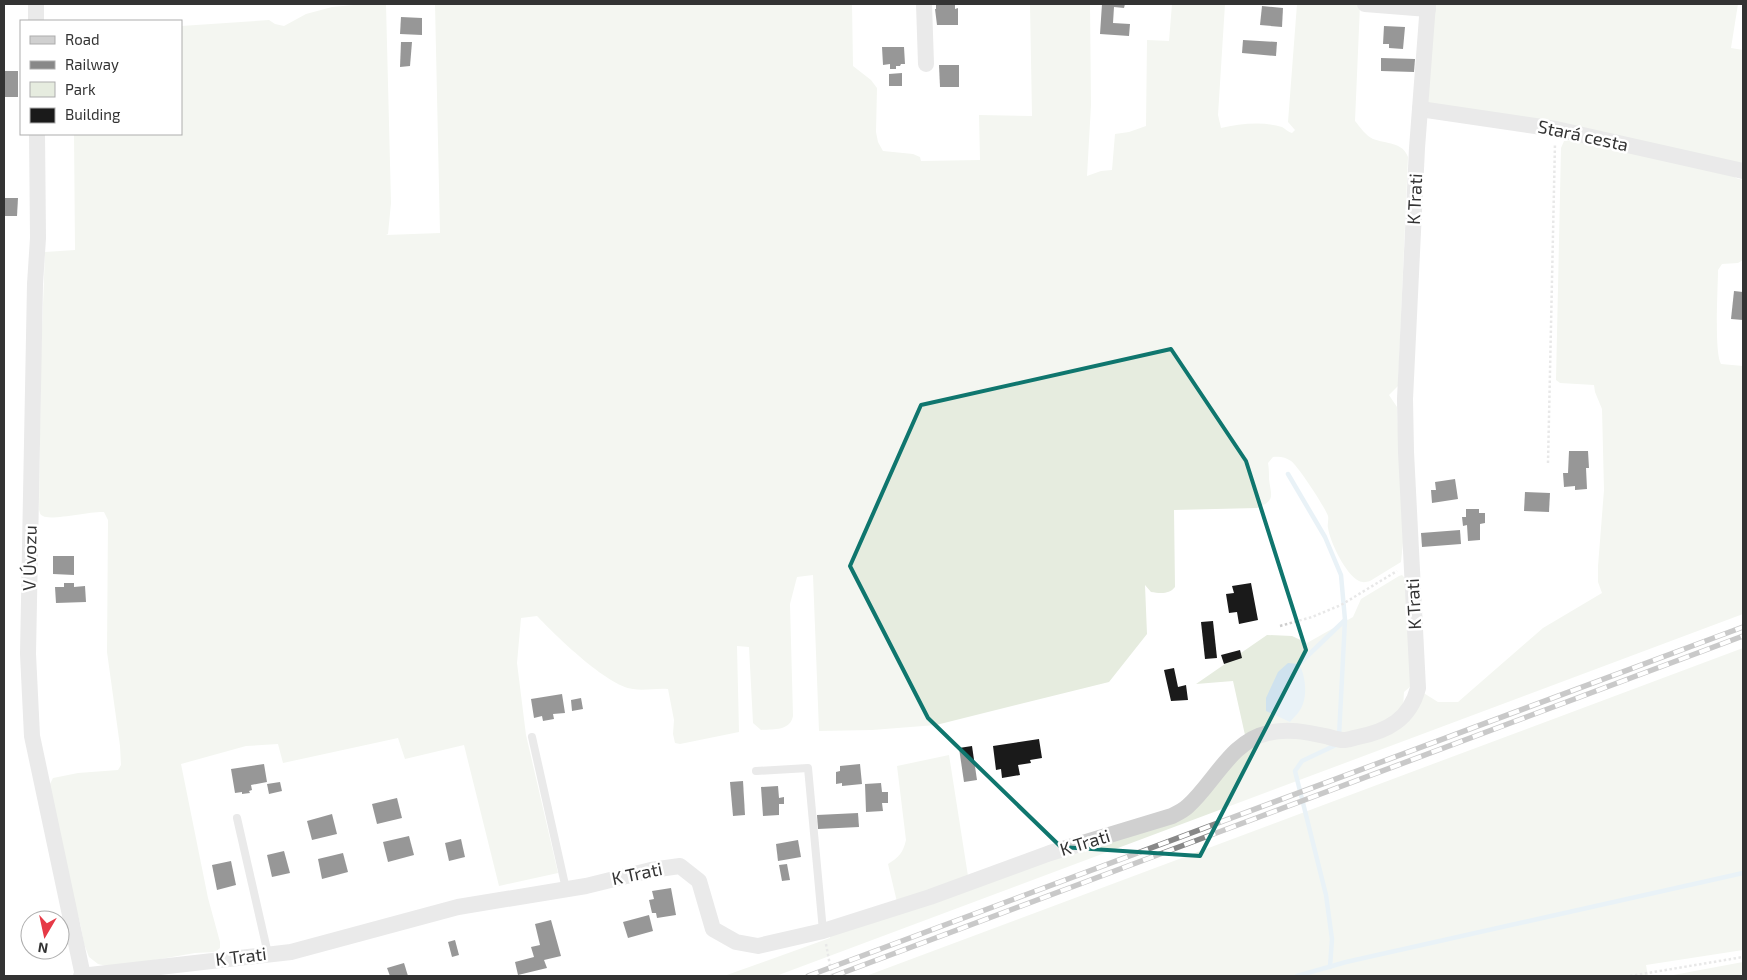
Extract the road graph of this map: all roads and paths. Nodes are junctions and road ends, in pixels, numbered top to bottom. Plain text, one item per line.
1 (36, 4) edge
2 (924, 4) edge
3 (1366, 4) edge
4 (1428, 7) edge
5 (36, 20) edge
6 (926, 64) dead end
7 (1420, 109) junction
8 (1556, 129) junction
9 (37, 135) edge
10 (1743, 171) edge
11 (1548, 463) dead end
12 (1412, 562) junction
13 (1280, 626) dead end
14 (532, 737) dead end
15 (756, 771) dead end
16 (238, 818) dead end
17 (566, 889) junction
18 (824, 930) junction
19 (268, 954) junction
20 (1743, 957) edge
21 (82, 976) edge
22 (832, 976) edge
23 (1630, 976) edge

1 - 5 street
2 - 6 street
3 - 4 street, K Trati
4 - 7 street, K Trati
7 - 8 street, Stará cesta
7 - 12 street, K Trati
8 - 10 street, Stará cesta
8 - 11 path
9 - 21 street, V Úvozu
12 - 13 path
12 - 18 street, K Trati
14 - 17 lane
15 - 18 lane
16 - 19 lane
17 - 18 street, K Trati
17 - 19 street, K Trati
18 - 22 path
19 - 21 street, K Trati
20 - 23 path

